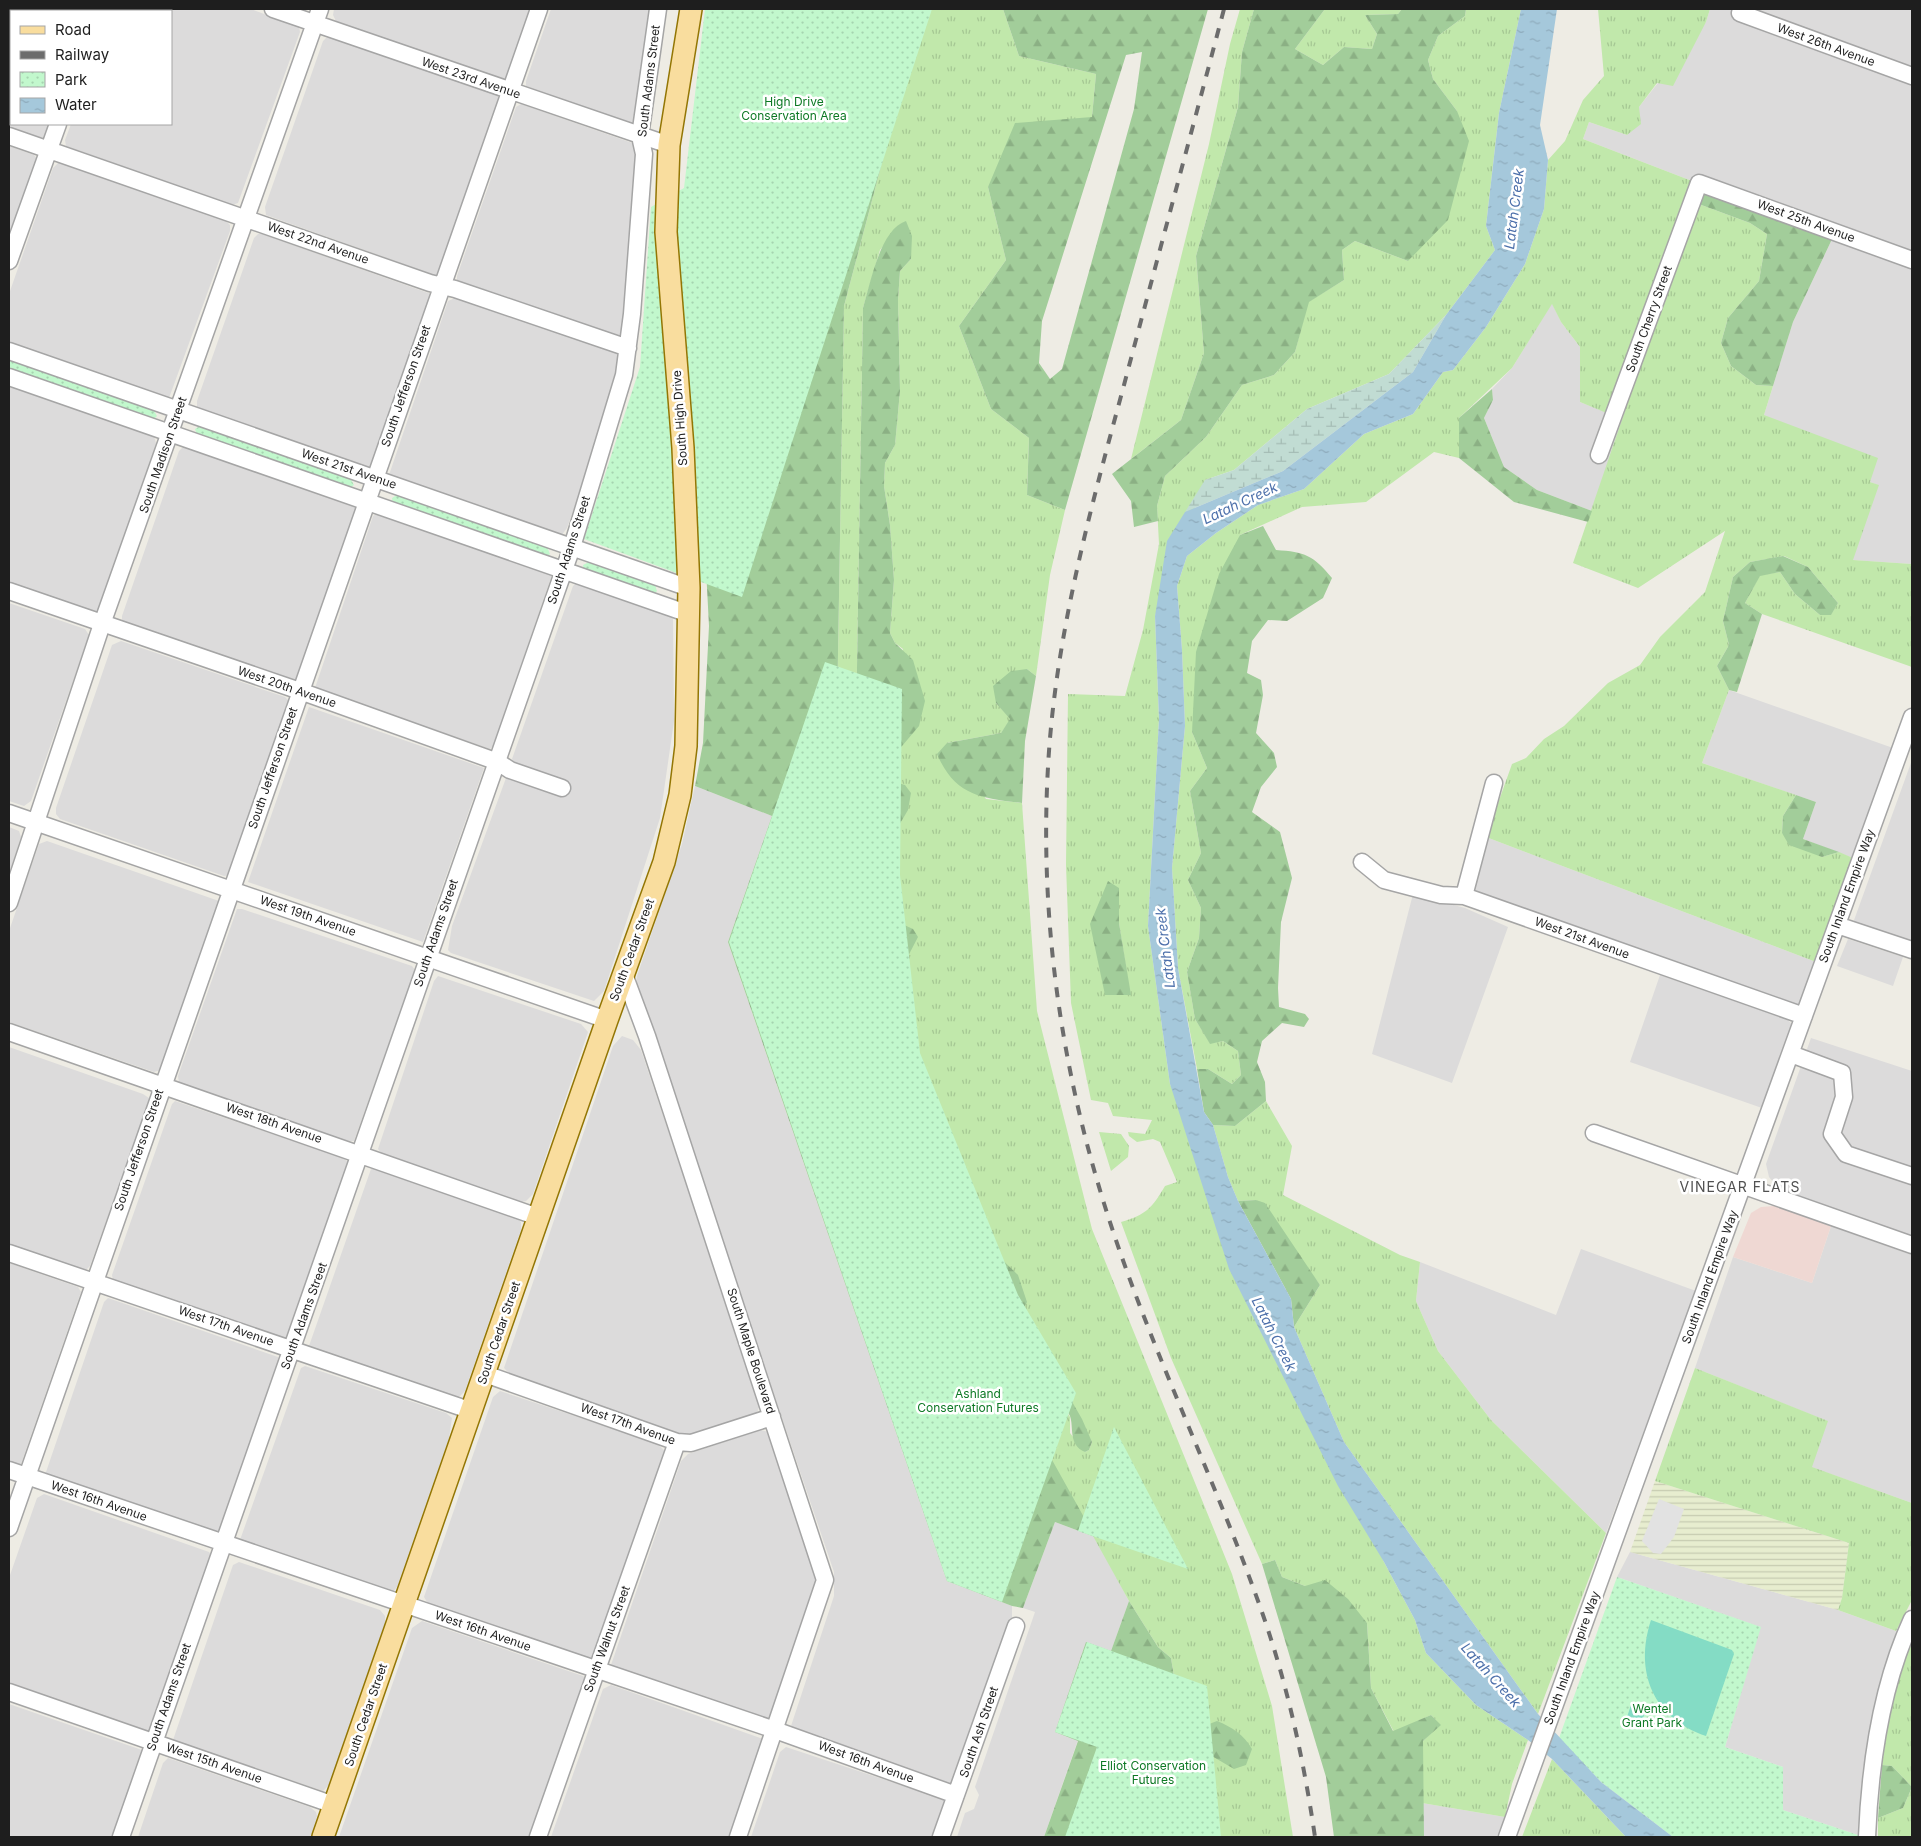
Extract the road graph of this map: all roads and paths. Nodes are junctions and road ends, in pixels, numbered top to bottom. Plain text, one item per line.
1 (273, 9) edge
2 (539, 9) edge
3 (658, 9) edge
4 (690, 9) edge
5 (1740, 13) dead end
6 (317, 16) edge
7 (1912, 76) edge
8 (510, 91) junction
9 (58, 125) edge
10 (9, 136) edge
11 (640, 136) junction
12 (669, 145) junction
13 (48, 150) junction
14 (1699, 183) joint
15 (244, 218) junction
16 (1912, 260) edge
17 (9, 261) edge
18 (441, 285) junction
19 (628, 348) junction
20 (9, 351) edge
21 (9, 377) edge
22 (179, 410) junction
23 (171, 434) junction
24 (1599, 456) dead end
25 (374, 478) junction
26 (367, 501) junction
27 (572, 547) junction
28 (564, 570) junction
29 (690, 588) junction
30 (9, 591) edge
31 (689, 614) junction
32 (102, 624) junction
33 (300, 691) junction
34 (1912, 717) edge
35 (498, 762) junction
36 (1494, 784) dead end
37 (562, 788) dead end
38 (9, 814) edge
39 (36, 823) junction
40 (674, 828) joint
41 (1362, 862) dead end
42 (231, 889) junction
43 (1464, 896) junction
44 (9, 903) edge
45 (1836, 925) junction
46 (1912, 950) edge
47 (428, 957) junction
48 (624, 974) junction
49 (1804, 1016) junction
50 (607, 1020) junction
51 (9, 1032) edge
52 (1791, 1054) junction
53 (162, 1085) junction
54 (1594, 1133) dead end
55 (361, 1153) junction
56 (1912, 1176) edge
57 (1743, 1186) junction
58 (538, 1216) junction
59 (1912, 1245) edge
60 (9, 1254) edge
61 (93, 1282) junction
62 (292, 1348) junction
63 (485, 1374) junction
64 (472, 1411) junction
65 (772, 1416) junction
66 (677, 1442) junction
67 (9, 1470) edge
68 (26, 1476) junction
69 (9, 1528) edge
70 (222, 1542) junction
71 (404, 1605) junction
72 (1912, 1618) edge
73 (1016, 1626) dead end
74 (596, 1669) junction
75 (9, 1692) edge
76 (775, 1730) junction
77 (153, 1742) junction
78 (956, 1795) junction
79 (334, 1804) junction
80 (121, 1837) edge
81 (324, 1837) edge
82 (538, 1837) edge
83 (738, 1837) edge
84 (941, 1837) edge
85 (1507, 1837) edge
86 (1867, 1837) edge

1 - 6 street, West 23rd Avenue
2 - 8 street, South Jefferson Street
3 - 11 street, South Adams Street
4 - 12 main road, South High Drive
5 - 7 street, West 26th Avenue
6 - 8 street, West 23rd Avenue
6 - 15 street, South Madison Street
8 - 11 street, West 23rd Avenue
8 - 18 street, South Jefferson Street
9 - 13 street
10 - 13 street, West 22nd Avenue
11 - 12 street, West 23rd Avenue
11 - 19 street, South Adams Street
12 - 29 main road, South High Drive
13 - 15 street, West 22nd Avenue
13 - 17 street
14 - 16 street, West 25th Avenue
14 - 24 street, South Cherry Street
15 - 18 street, West 22nd Avenue
15 - 22 street, South Madison Street
18 - 19 street, West 22nd Avenue
18 - 25 street, South Jefferson Street
19 - 27 street, South Adams Street
20 - 22 street, West 21st Avenue
21 - 23 street, West 21st Avenue
22 - 23 street, South Madison Street
22 - 25 street, West 21st Avenue
23 - 26 street, West 21st Avenue
23 - 32 street, South Madison Street
25 - 26 street, South Jefferson Street
25 - 27 street, West 21st Avenue
26 - 28 street, West 21st Avenue
26 - 33 street, South Jefferson Street
27 - 28 street, South Adams Street
27 - 29 street, West 21st Avenue
28 - 31 street, West 21st Avenue
28 - 35 street, South Adams Street
29 - 31 main road, South High Drive
30 - 32 street, West 20th Avenue
31 - 40 main road, South High Drive
32 - 33 street, West 20th Avenue
32 - 39 street, South Madison Street
33 - 35 street, West 20th Avenue
33 - 42 street, South Jefferson Street
34 - 45 street, South Inland Empire Way
35 - 37 street, West 20th Avenue
35 - 47 street, South Adams Street
36 - 43 street
38 - 39 street, West 19th Avenue
39 - 42 street, West 19th Avenue
39 - 44 street, South Madison Street
40 - 48 main road, South Cedar Street
41 - 43 street, West 21st Avenue
42 - 47 street, West 19th Avenue
42 - 53 street, South Jefferson Street
43 - 49 street, West 21st Avenue
45 - 46 street
45 - 49 street, South Inland Empire Way
47 - 50 street, West 19th Avenue
47 - 55 street, South Adams Street
48 - 50 main road, South Cedar Street
48 - 65 street, South Maple Boulevard
49 - 52 street, South Inland Empire Way
50 - 58 main road, South Cedar Street
51 - 53 street, West 18th Avenue
52 - 56 street
52 - 57 street, South Inland Empire Way
53 - 55 street, West 18th Avenue
53 - 61 street, South Jefferson Street
54 - 57 street
55 - 58 street, West 18th Avenue
55 - 62 street, South Adams Street
57 - 59 street
57 - 85 street, South Inland Empire Way
58 - 63 main road, South Cedar Street
60 - 61 street, West 17th Avenue
61 - 62 street, West 17th Avenue
61 - 68 street, South Jefferson Street
62 - 64 street, West 17th Avenue
62 - 70 street, South Adams Street
63 - 64 main road, South Cedar Street
63 - 66 street, West 17th Avenue
64 - 71 main road, South Cedar Street
65 - 66 street, West 17th Avenue
65 - 76 street, South Maple Boulevard
66 - 74 street, South Walnut Street
67 - 68 street, West 16th Avenue
68 - 69 street, South Jefferson Street
68 - 70 street, West 16th Avenue
70 - 71 street, West 16th Avenue
70 - 77 street, South Adams Street
71 - 74 street, West 16th Avenue
71 - 79 main road, South Cedar Street
72 - 86 street
73 - 78 street, South Ash Street
74 - 76 street, West 16th Avenue
74 - 82 street, South Walnut Street
75 - 77 street, West 15th Avenue
76 - 78 street, West 16th Avenue
76 - 83 street, South Maple Boulevard
77 - 79 street, West 15th Avenue
77 - 80 street, South Adams Street
78 - 84 street, South Ash Street
79 - 81 main road, South Cedar Street

